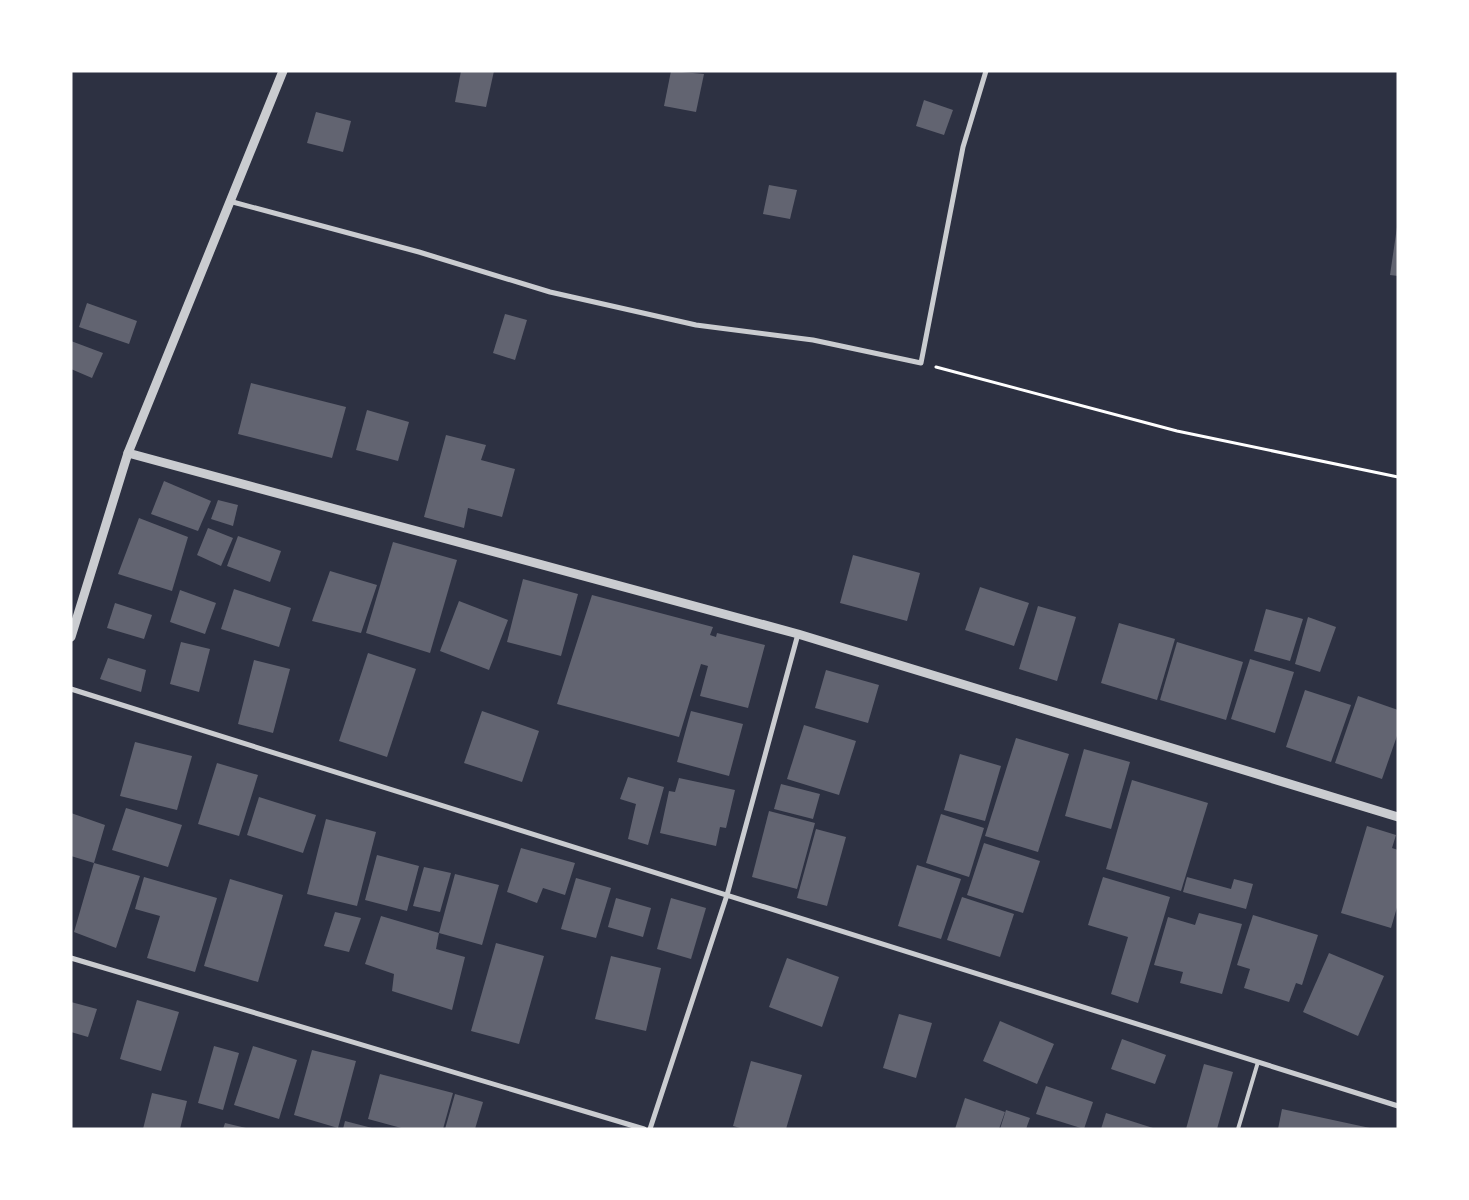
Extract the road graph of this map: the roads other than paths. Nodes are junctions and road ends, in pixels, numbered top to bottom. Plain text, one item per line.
1 (283, 71) edge
2 (986, 71) edge
3 (229, 200) junction
4 (128, 453) junction
5 (798, 634) junction
6 (71, 637) edge
7 (71, 690) edge
8 (1398, 816) edge
9 (727, 895) junction
10 (71, 958) edge
11 (1258, 1062) junction
12 (1398, 1106) edge
13 (644, 1129) edge
14 (650, 1129) edge
15 (1238, 1129) edge

1 - 3 street
2 - 3 street
3 - 4 street
4 - 5 street
4 - 6 street
5 - 8 street
5 - 9 street
7 - 9 street
9 - 11 street
9 - 14 street
10 - 13 street
11 - 12 street
11 - 15 lane

